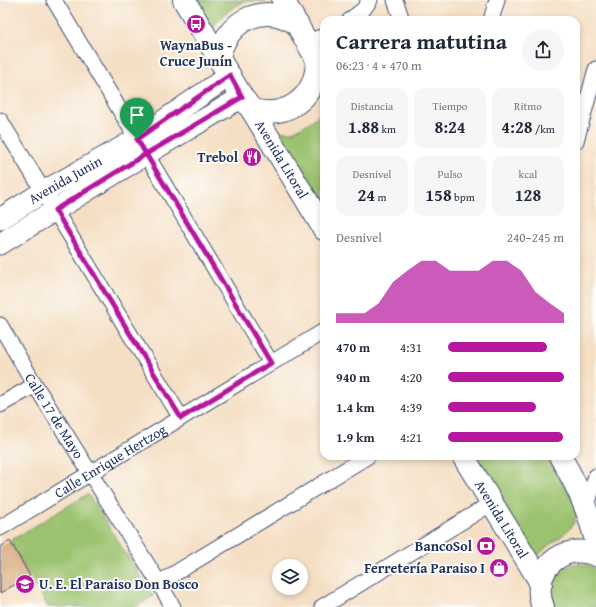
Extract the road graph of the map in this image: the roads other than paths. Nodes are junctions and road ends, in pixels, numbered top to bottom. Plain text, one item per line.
1 (54, 0) edge
2 (184, 0) edge
3 (283, 0) edge
4 (370, 0) edge
5 (395, 0) edge
6 (497, 0) edge
7 (355, 16) edge
8 (401, 16) edge
9 (492, 16) edge
10 (310, 34) edge
11 (219, 56) junction
12 (320, 64) edge
13 (320, 68) edge
14 (596, 70) edge
15 (230, 75) junction
16 (247, 103) junction
17 (0, 120) edge
18 (580, 127) edge
19 (142, 146) junction
20 (43, 192) junction
21 (55, 210) junction
22 (0, 219) edge
23 (320, 222) edge
24 (0, 244) edge
25 (0, 325) edge
26 (320, 333) edge
27 (271, 363) junction
28 (35, 385) junction
29 (0, 405) edge
30 (181, 418) junction
31 (361, 460) edge
32 (465, 460) edge
33 (562, 460) edge
34 (91, 473) junction
35 (596, 476) edge
36 (492, 503) junction
37 (593, 526) edge
38 (0, 528) edge
39 (574, 552) junction
40 (596, 555) edge
41 (159, 583) junction
42 (541, 583) junction
43 (173, 607) edge
44 (322, 607) edge
45 (543, 607) edge

1 - 19 street
2 - 11 main road
3 - 10 main road
4 - 7 street
5 - 8 street
6 - 9 street
10 - 11 main road
10 - 12 main road
11 - 15 main road
13 - 16 main road
14 - 18 street
15 - 16 main road
15 - 19 street, Avenida Junin
16 - 19 street, Avenida Junin
16 - 23 main road, Avenida Litoral
17 - 20 street
19 - 20 street, Avenida Junin
19 - 21 street, Avenida Junin
19 - 27 street
20 - 21 street
20 - 22 street, Avenida Junin
21 - 24 street, Avenida Junin
21 - 30 street
25 - 28 street, Calle 17 de Mayo
26 - 27 street, Calle Enrique Hertzog
27 - 30 street, Calle Enrique Hertzog
28 - 29 street
28 - 34 street, Calle 17 de Mayo
30 - 34 street, Calle Enrique Hertzog
31 - 41 street
32 - 36 main road, Avenida Litoral
33 - 37 main road
34 - 38 street, Calle Enrique Hertzog
34 - 41 street, Calle 17 de Mayo
35 - 37 street
36 - 42 main road, Avenida Litoral
36 - 44 street
37 - 39 street
39 - 40 main road
39 - 42 main road
41 - 43 street, Calle 17 de Mayo
42 - 45 main road

